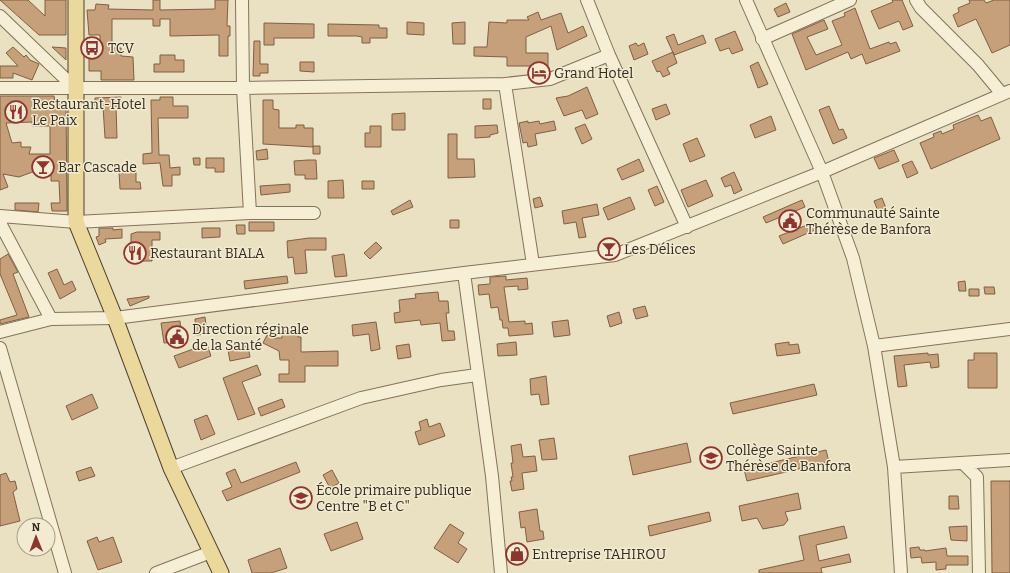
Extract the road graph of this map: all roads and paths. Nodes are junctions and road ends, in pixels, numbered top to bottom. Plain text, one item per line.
1 (76, 0) edge
2 (242, 0) edge
3 (587, 0) edge
4 (746, 0) edge
5 (850, 0) edge
6 (916, 0) edge
7 (0, 16) edge
8 (762, 39) junction
9 (609, 55) junction
10 (505, 84) junction
11 (0, 88) edge
12 (243, 88) junction
13 (76, 89) junction
14 (1006, 92) edge
15 (822, 172) junction
16 (250, 213) junction
17 (314, 213) dead end
18 (0, 216) edge
19 (76, 222) junction
20 (0, 223) edge
21 (687, 227) junction
22 (533, 264) junction
23 (464, 273) junction
24 (115, 318) junction
25 (51, 319) junction
26 (1010, 329) edge
27 (0, 332) edge
28 (874, 346) junction
29 (0, 348) edge
30 (477, 375) junction
31 (1010, 460) edge
32 (963, 463) junction
33 (894, 467) junction
34 (171, 468) junction
35 (211, 552) junction
36 (65, 573) edge
37 (156, 573) edge
38 (220, 573) edge
39 (501, 573) edge
40 (902, 573) edge
41 (979, 573) edge

1 - 13 main road
2 - 12 street
3 - 9 street
4 - 8 street
5 - 8 street
6 - 14 street
7 - 13 street
8 - 15 street
9 - 10 street
9 - 21 street
10 - 12 street
10 - 22 street
11 - 13 street
12 - 13 street
12 - 16 street
13 - 19 main road
14 - 15 street
15 - 21 street
15 - 28 street
16 - 17 street
16 - 19 street
18 - 19 street
19 - 24 main road
20 - 25 street
21 - 22 street
22 - 23 street
23 - 24 street
23 - 30 street
24 - 25 street
24 - 34 main road
25 - 27 street
26 - 28 street
28 - 33 street
29 - 36 street
30 - 34 street
30 - 39 street
31 - 32 street
32 - 33 street
32 - 41 street
33 - 40 street
34 - 35 main road
35 - 37 street
35 - 38 main road

